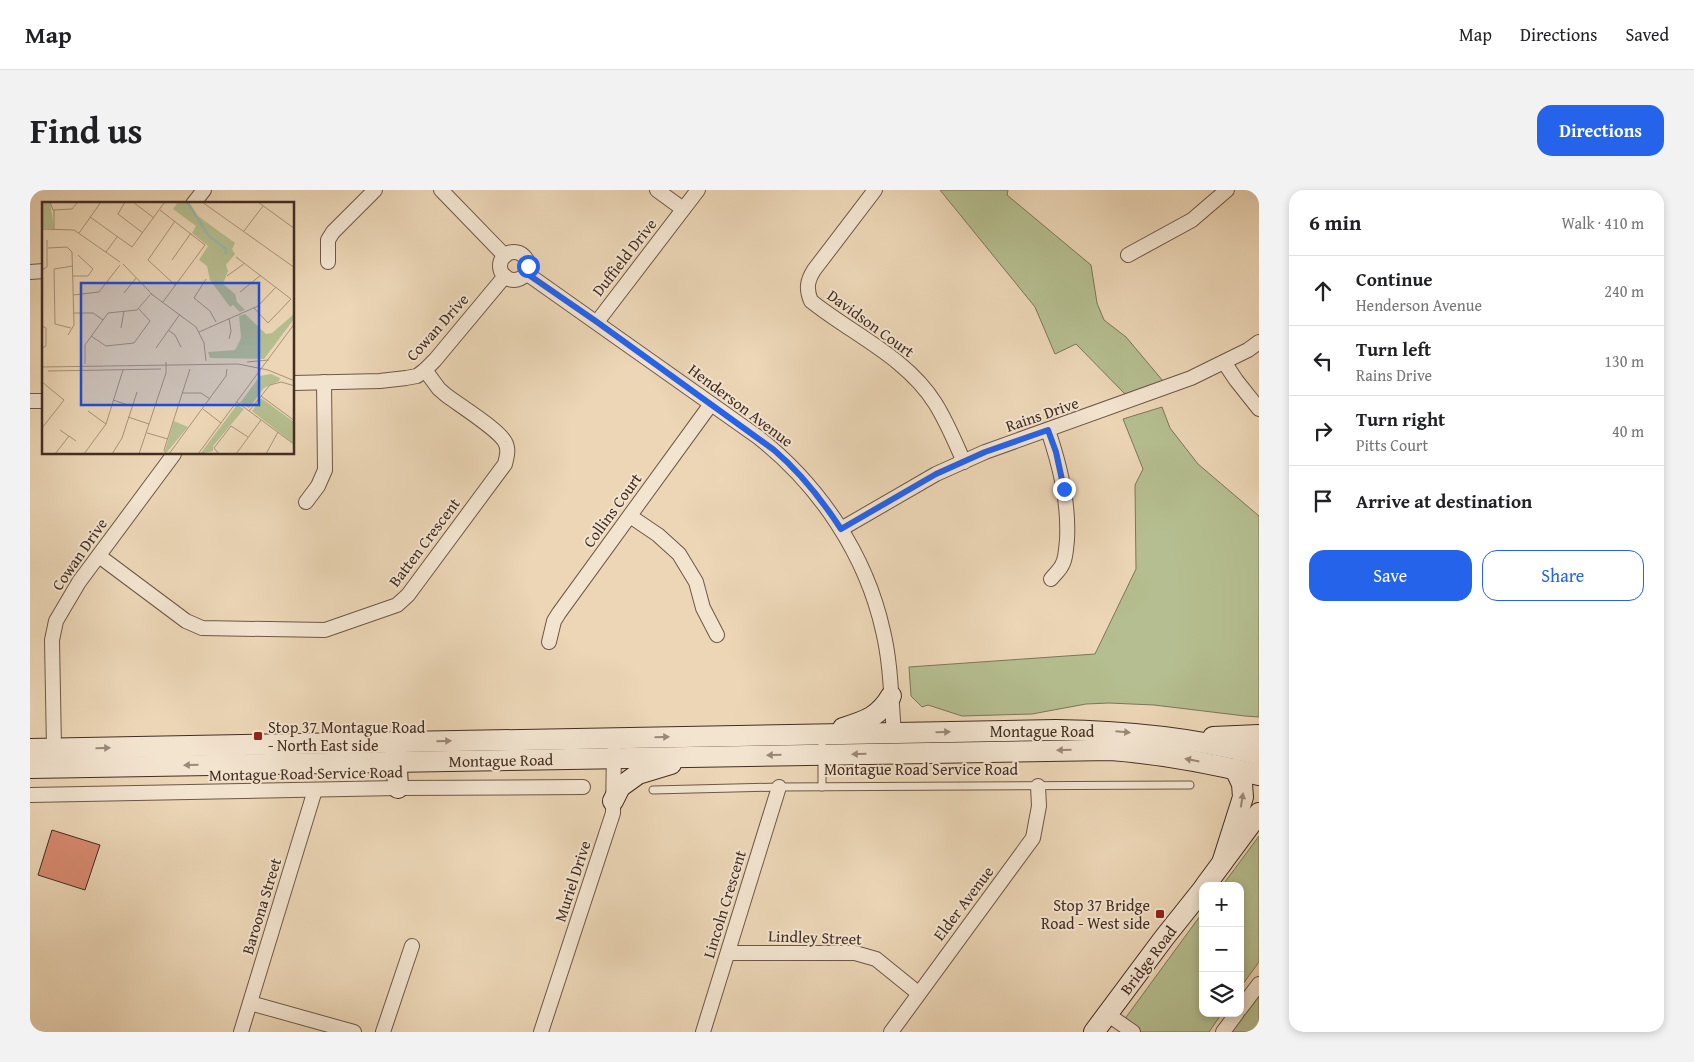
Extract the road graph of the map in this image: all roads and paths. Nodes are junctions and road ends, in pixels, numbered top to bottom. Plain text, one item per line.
1 (204, 190) edge
2 (375, 190) edge
3 (442, 190) edge
4 (658, 190) edge
5 (698, 190) edge
6 (875, 190) edge
7 (1227, 190) edge
8 (195, 202) edge
9 (683, 210) junction
10 (1128, 255) dead end
11 (505, 256) junction
12 (328, 262) dead end
13 (526, 273) junction
14 (505, 276) junction
15 (597, 322) junction
16 (1259, 342) edge
17 (1224, 362) junction
18 (426, 370) junction
19 (324, 382) junction
20 (295, 383) edge
21 (712, 404) junction
22 (1259, 408) edge
23 (1048, 430) junction
24 (173, 455) edge
25 (964, 462) junction
26 (306, 502) dead end
27 (630, 516) junction
28 (841, 529) junction
29 (99, 556) junction
30 (1051, 578) dead end
31 (717, 636) dead end
32 (549, 642) dead end
33 (891, 696) junction
34 (894, 733) junction
35 (822, 734) junction
36 (1259, 735) edge
37 (614, 738) junction
38 (1178, 738) junction
39 (30, 749) edge
40 (396, 752) junction
41 (896, 753) junction
42 (823, 754) junction
43 (1259, 755) edge
44 (695, 757) junction
45 (54, 758) junction
46 (614, 759) junction
47 (30, 768) edge
48 (1235, 769) junction
49 (1259, 776) edge
50 (1190, 785) dead end
51 (1038, 786) junction
52 (582, 787) dead end
53 (779, 787) junction
54 (822, 787) junction
55 (398, 788) junction
56 (315, 790) junction
57 (653, 790) dead end
58 (30, 795) edge
59 (613, 800) junction
60 (1257, 817) edge
61 (1222, 863) junction
62 (1208, 882) edge
63 (1199, 894) edge
64 (412, 946) dead end
65 (728, 953) junction
66 (1259, 984) edge
67 (918, 993) junction
68 (250, 1003) junction
69 (1244, 1004) edge
70 (1107, 1014) junction
71 (1234, 1017) edge
72 (241, 1032) edge
73 (354, 1032) edge
74 (383, 1032) edge
75 (542, 1032) edge
76 (703, 1032) edge
77 (891, 1032) edge
78 (1094, 1032) edge
79 (1132, 1032) edge
80 (1223, 1032) edge

1 - 8 street
2 - 12 street
3 - 11 street
4 - 9 street
5 - 9 street, Duffield Drive
6 - 25 street, Davidson Court
7 - 10 street
9 - 15 street, Duffield Drive
11 - 13 street
11 - 14 street
13 - 14 street
13 - 15 street, Henderson Avenue
14 - 18 street, Cowan Drive
15 - 21 street, Henderson Avenue
16 - 17 street, Rains Drive
17 - 22 street
17 - 23 street, Rains Drive
18 - 19 street, Cowan Drive
18 - 29 street, Batten Crescent
19 - 20 street, Cowan Drive
19 - 26 street
21 - 27 street, Collins Court
21 - 28 street, Henderson Avenue
23 - 25 street, Rains Drive
23 - 30 street
24 - 29 street, Cowan Drive
25 - 28 street, Rains Drive
27 - 31 street
27 - 32 street, Collins Court
28 - 33 street, Henderson Avenue
29 - 45 street, Cowan Drive
33 - 34 street, Henderson Avenue
33 - 35 main road
34 - 35 main road, Montague Road
34 -> 38 main road, Montague Road
34 - 41 main road
37 -> 35 main road, Montague Road
35 - 42 lane
36 - 38 main road
40 -> 37 main road, Montague Road
37 - 46 street, Muriel Drive
38 - 43 main road, Montague Road
39 - 45 main road, Montague Road
40 - 45 main road, Montague Road
40 - 46 main road, Montague Road
40 - 55 main road
41 -> 42 main road, Montague Road
48 -> 41 main road, Montague Road
42 -> 44 main road, Montague Road
42 - 54 lane
44 - 46 main road, Montague Road
44 - 59 main road
45 - 47 main road, Montague Road
46 - 59 street, Muriel Drive
48 - 49 main road, Montague Road
61 -> 48 main road
50 - 51 lane, Montague Road Service Road
51 - 54 lane, Montague Road Service Road
51 - 67 street, Elder Avenue
52 - 55 street, Montague Road Service Road
53 - 54 lane, Montague Road Service Road
53 - 57 lane, Montague Road Service Road
53 - 65 street, Lincoln Crescent
55 - 56 street, Montague Road Service Road
56 - 58 street, Montague Road Service Road
56 - 68 street, Baroona Street
59 - 75 street, Muriel Drive
60 - 61 main road
61 - 62 main road
63 - 70 main road, Bridge Road
64 - 74 street
65 - 67 street, Lindley Street
65 - 76 street, Lincoln Crescent
66 - 69 street
67 - 77 street, Elder Avenue
68 - 72 street, Baroona Street
68 - 73 street
70 - 78 main road, Bridge Road
70 - 79 street
71 - 80 street

